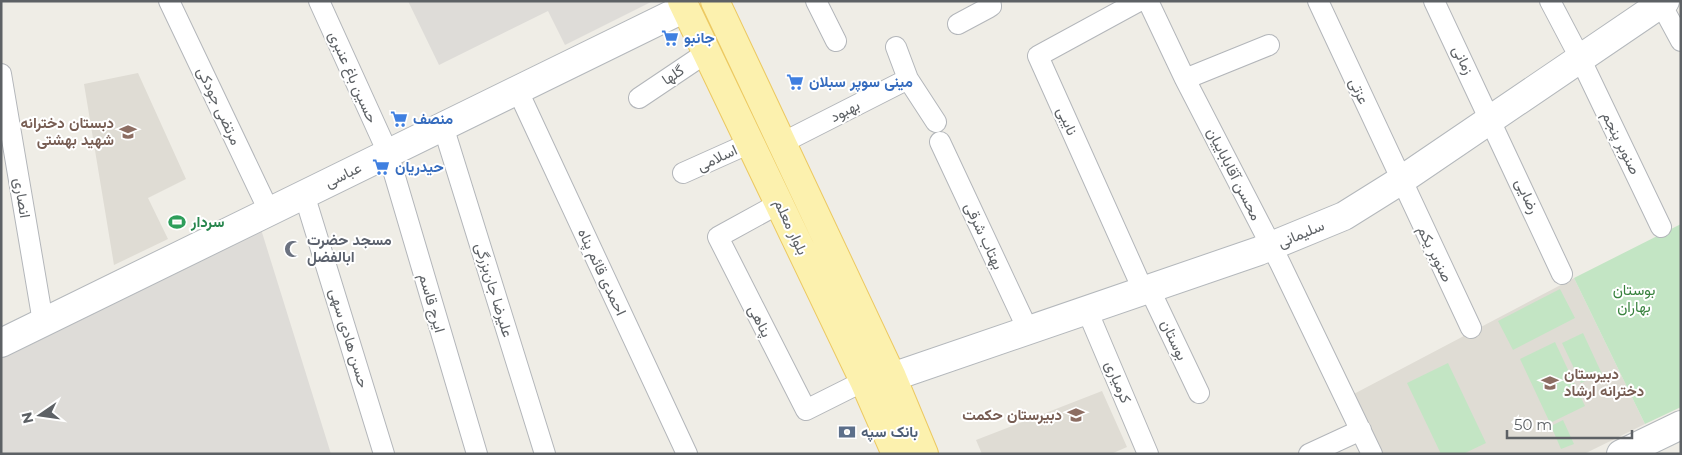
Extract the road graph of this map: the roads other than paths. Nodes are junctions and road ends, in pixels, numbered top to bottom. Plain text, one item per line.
1 (169, 1) edge
2 (319, 1) edge
3 (715, 1) edge
4 (816, 1) edge
5 (990, 1) edge
6 (1139, 1) edge
7 (1148, 1) edge
8 (1318, 1) edge
9 (1434, 1) edge
10 (1550, 1) edge
11 (1663, 2) edge
12 (683, 4) edge
13 (958, 24) dead end
14 (836, 41) dead end
15 (1681, 41) edge
16 (1269, 46) dead end
17 (896, 47) dead end
18 (706, 53) junction
19 (1580, 58) junction
20 (1, 74) edge
21 (908, 79) junction
22 (1185, 79) junction
23 (517, 90) junction
24 (639, 98) dead end
25 (1491, 119) junction
26 (936, 122) dead end
27 (443, 126) junction
28 (782, 142) junction
29 (940, 142) dead end
30 (750, 143) junction
31 (388, 153) junction
32 (684, 174) dead end
33 (1400, 181) junction
34 (304, 194) junction
35 (780, 203) junction
36 (269, 211) junction
37 (1661, 227) dead end
38 (1271, 246) junction
39 (1562, 274) dead end
40 (1146, 289) junction
41 (1087, 310) junction
42 (43, 322) junction
43 (1471, 328) dead end
44 (1028, 330) junction
45 (1, 342) edge
46 (892, 377) junction
47 (864, 381) junction
48 (1199, 393) dead end
49 (1681, 425) edge
50 (1361, 430) junction
51 (384, 454) edge
52 (477, 454) edge
53 (545, 454) edge
54 (687, 454) edge
55 (896, 454) edge
56 (924, 454) edge
57 (1148, 454) edge
58 (1309, 454) edge
59 (1372, 454) edge
60 (1621, 454) edge

1 - 36 street, مرتضی جودکی
2 - 31 street, حسین باغ عنبری
3 - 28 main road, بلوار معلم
4 - 14 street
5 - 13 street
6 - 40 street, نایبی
7 - 22 street, محسن آقاباباییان
8 - 33 street, عزتی
9 - 25 street, زمانی
10 - 19 street, صنوبر پنجم
11 - 15 street
11 - 19 main road, سلیمانی
12 - 18 main road, بلوار معلم
12 - 23 main road, عباسی
16 - 22 street
17 - 21 street
18 - 24 street, گلها
18 - 30 main road, بلوار معلم
19 - 25 main road, سلیمانی
19 - 37 street, صنوبر پنجم
20 - 42 street, انصاری
21 - 26 street
21 - 28 street, بهبود
22 - 38 street, محسن آقاباباییان
23 - 27 main road, عباسی
23 - 54 street, احمدی قائم پناه
25 - 33 main road, سلیمانی
25 - 39 street, رضایی
27 - 31 main road, عباسی
27 - 53 street, علیرضا جان‌بزرگی
28 - 46 main road, بلوار معلم
29 - 44 street, بهتاب شرقی
30 - 32 street, اسلامی
30 - 35 main road, بلوار معلم
31 - 34 main road, عباسی
31 - 52 street, ایرج قاسم
33 - 38 main road, سلیمانی
33 - 43 street, صنوبر یکم
34 - 36 main road, عباسی
34 - 51 street, حسن هادی سهی
35 - 47 main road, بلوار معلم
35 - 47 street, پناهی
36 - 42 main road, عباسی
38 - 40 main road, سلیمانی
38 - 50 street, محسن آقاباباییان
40 - 41 main road, سلیمانی
40 - 48 street, بوستان
41 - 44 main road, سلیمانی
41 - 57 street, کرمیاری
42 - 45 main road, عباسی
44 - 46 main road, سلیمانی
46 - 56 main road, بلوار معلم
47 - 55 main road, بلوار معلم
49 - 60 main road
50 - 58 street
50 - 59 street, محسن آقاباباییان

